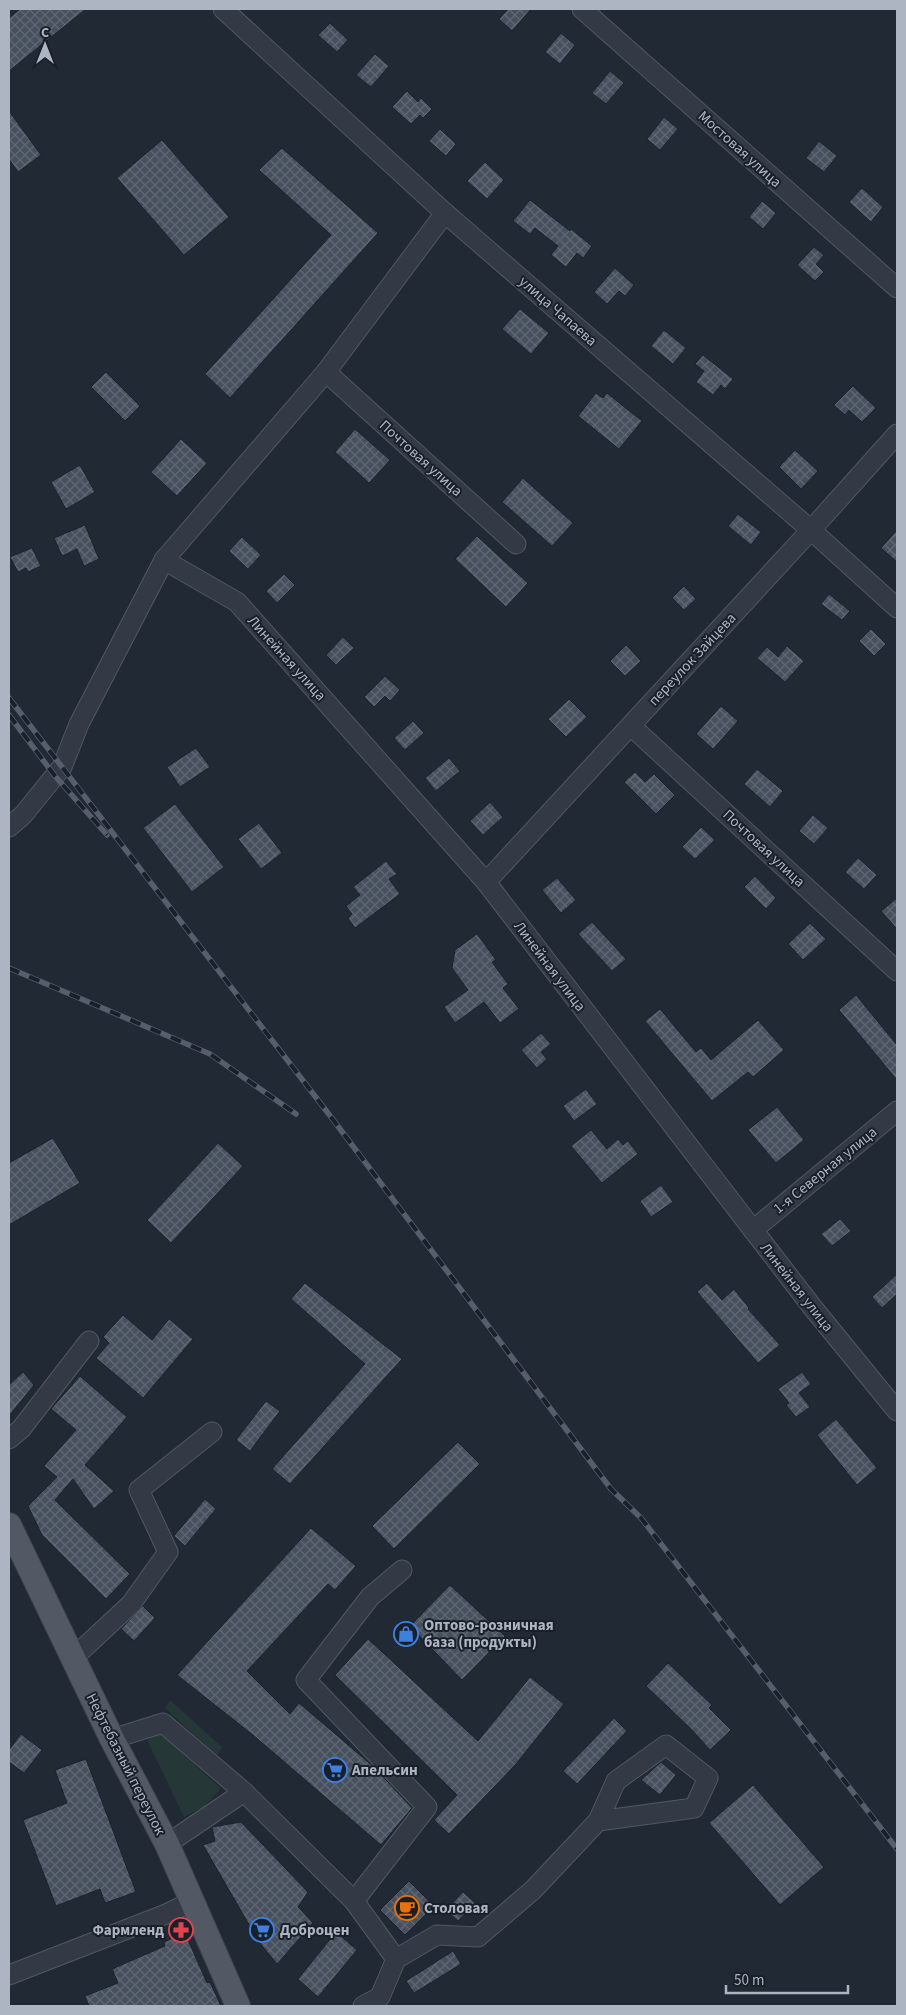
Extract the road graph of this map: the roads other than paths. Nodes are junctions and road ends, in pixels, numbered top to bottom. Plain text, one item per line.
1 (223, 9) edge
2 (582, 9) edge
3 (445, 213) junction
4 (897, 288) edge
5 (326, 372) junction
6 (897, 434) edge
7 (811, 530) junction
8 (516, 544) dead end
9 (164, 560) junction
10 (897, 608) edge
11 (631, 726) junction
12 (9, 827) edge
13 (486, 882) junction
14 (897, 970) edge
15 (897, 1111) edge
16 (753, 1230) junction
17 (89, 1341) dead end
18 (897, 1411) edge
19 (212, 1432) dead end
20 (9, 1439) edge
21 (9, 1525) edge
22 (402, 1570) dead end
23 (73, 1658) junction
24 (112, 1739) junction
25 (244, 1792) junction
26 (598, 1821) junction
27 (167, 1844) junction
28 (354, 1901) junction
29 (191, 1902) junction
30 (396, 1959) junction
31 (9, 1975) edge
32 (238, 2006) edge
33 (363, 2006) edge

1 - 3 street, улица Чапаева
2 - 4 street, Мостовая улица
3 - 5 street
3 - 7 street, улица Чапаева
5 - 8 street, Почтовая улица
5 - 9 street
6 - 7 street, переулок Зайцева
7 - 10 street, улица Чапаева
7 - 11 street, переулок Зайцева
9 - 12 street
9 - 13 street, Линейная улица
11 - 13 street, переулок Зайцева
11 - 14 street, Почтовая улица
13 - 16 street, Линейная улица
15 - 16 street, 1-я Северная улица
16 - 18 street, Линейная улица
17 - 20 street
19 - 23 street
21 - 23 main road, Нефтебазный переулок
22 - 28 street
23 - 24 main road, Нефтебазный переулок
24 - 25 street
24 - 27 main road, Нефтебазный переулок
25 - 27 street
25 - 28 street
26 - 26 street
26 - 30 street
27 - 29 main road, Нефтебазный переулок
28 - 30 street
29 - 31 street
29 - 32 main road, Нефтебазный переулок
30 - 33 street

